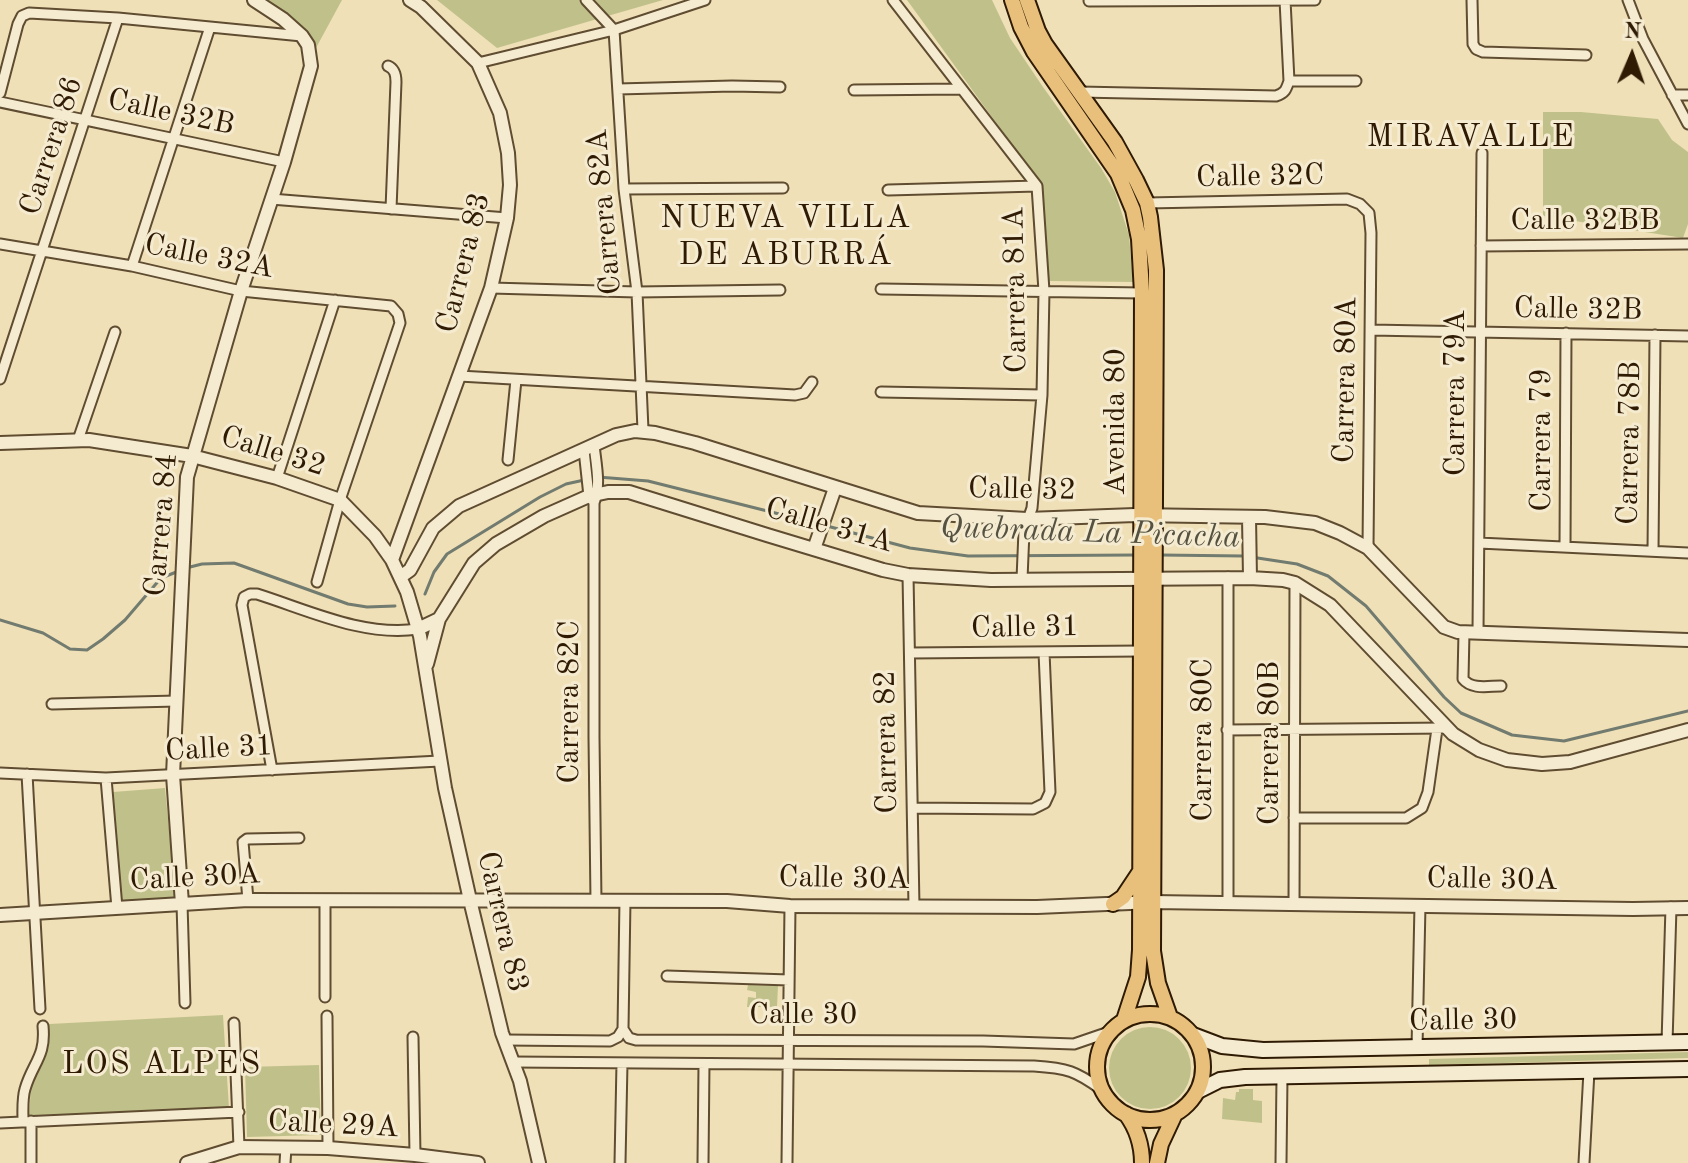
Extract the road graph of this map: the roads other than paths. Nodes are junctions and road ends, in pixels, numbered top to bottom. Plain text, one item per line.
1 (254, 0) edge
2 (410, 0) edge
3 (586, 0) edge
4 (705, 0) edge
5 (893, 0) edge
6 (1012, 0) edge
7 (1027, 0) edge
8 (1315, 0) edge
9 (1472, 0) edge
10 (1628, 0) edge
11 (1089, 1) edge
12 (1285, 1) edge
13 (118, 18) junction
14 (210, 27) junction
15 (614, 30) junction
16 (302, 36) junction
17 (1586, 55) dead end
18 (478, 63) junction
19 (388, 66) dead end
20 (1289, 81) junction
21 (1356, 81) dead end
22 (780, 87) dead end
23 (618, 89) junction
24 (962, 89) junction
25 (854, 90) dead end
26 (1080, 92) junction
27 (0, 93) edge
28 (1672, 95) junction
29 (1688, 95) edge
30 (0, 102) edge
31 (87, 119) junction
32 (1688, 124) edge
33 (175, 138) junction
34 (1482, 153) dead end
35 (284, 162) junction
36 (1037, 186) junction
37 (783, 188) dead end
38 (624, 189) junction
39 (888, 190) dead end
40 (271, 199) junction
41 (1147, 203) junction
42 (391, 209) junction
43 (1369, 213) joint
44 (507, 218) junction
45 (0, 244) edge
46 (1688, 244) edge
47 (1481, 246) junction
48 (43, 252) junction
49 (132, 266) junction
50 (491, 288) junction
51 (881, 289) dead end
52 (780, 290) dead end
53 (241, 291) junction
54 (1044, 291) junction
55 (637, 292) junction
56 (1142, 293) junction
57 (335, 300) junction
58 (1371, 330) junction
59 (115, 332) dead end
60 (1481, 332) junction
61 (1566, 333) junction
62 (1655, 335) junction
63 (1688, 336) edge
64 (459, 376) junction
65 (0, 379) edge
66 (516, 380) junction
67 (812, 382) dead end
68 (642, 387) junction
69 (881, 392) dead end
70 (1042, 395) junction
71 (643, 430) junction
72 (78, 440) junction
73 (0, 443) edge
74 (589, 450) junction
75 (192, 456) junction
76 (508, 460) dead end
77 (277, 478) junction
78 (834, 492) junction
79 (594, 493) junction
80 (340, 500) junction
81 (1149, 515) junction
82 (1249, 517) junction
83 (1027, 519) junction
84 (1479, 543) junction
85 (815, 547) junction
86 (1565, 547) junction
87 (1368, 548) junction
88 (1653, 551) junction
89 (1688, 553) edge
90 (416, 558) junction
91 (392, 560) junction
92 (1148, 570) junction
93 (1022, 573) junction
94 (399, 574) junction
95 (908, 575) junction
96 (1228, 577) junction
97 (1250, 578) junction
98 (317, 582) dead end
99 (1295, 583) junction
100 (408, 593) junction
101 (439, 619) junction
102 (418, 629) junction
103 (1464, 632) junction
104 (1478, 632) junction
105 (1688, 640) edge
106 (1141, 651) junction
107 (1044, 652) junction
108 (910, 653) junction
109 (426, 667) junction
110 (1501, 686) dead end
111 (177, 701) junction
112 (52, 704) dead end
113 (1442, 729) junction
114 (1227, 730) junction
115 (1688, 730) edge
116 (1294, 731) junction
117 (440, 761) junction
118 (272, 770) junction
119 (0, 773) edge
120 (27, 774) junction
121 (173, 775) junction
122 (106, 778) junction
123 (913, 808) junction
124 (1294, 818) junction
125 (299, 838) dead end
126 (1141, 870) junction
127 (248, 900) junction
128 (470, 900) junction
129 (625, 900) junction
130 (325, 901) junction
131 (596, 901) junction
132 (1147, 902) junction
133 (1228, 903) junction
134 (1294, 903) junction
135 (182, 904) junction
136 (1113, 904) junction
137 (1420, 905) junction
138 (790, 906) junction
139 (914, 907) junction
140 (1671, 907) junction
141 (117, 908) junction
142 (1688, 908) edge
143 (36, 913) junction
144 (0, 915) edge
145 (667, 976) dead end
146 (789, 980) junction
147 (325, 997) dead end
148 (185, 1003) dead end
149 (40, 1009) dead end
150 (327, 1016) dead end
151 (1170, 1017) junction
152 (1124, 1020) junction
153 (234, 1023) dead end
154 (43, 1026) dead end
155 (623, 1029) junction
156 (1109, 1032) junction
157 (1193, 1035) junction
158 (413, 1037) dead end
159 (505, 1040) junction
160 (788, 1041) junction
161 (1688, 1042) edge
162 (1667, 1043) junction
163 (1417, 1048) junction
164 (513, 1062) junction
165 (622, 1063) junction
166 (704, 1064) junction
167 (788, 1064) junction
168 (1688, 1069) edge
169 (1589, 1071) junction
170 (1282, 1077) junction
171 (1102, 1090) junction
172 (1198, 1091) junction
173 (239, 1112) junction
174 (1125, 1114) junction
175 (1175, 1114) junction
176 (27, 1122) junction
177 (0, 1123) edge
178 (239, 1147) junction
179 (286, 1147) junction
180 (328, 1148) junction
181 (415, 1155) junction
182 (193, 1162) edge
183 (31, 1163) edge
184 (285, 1163) edge
185 (478, 1163) edge
186 (539, 1163) edge
187 (620, 1163) edge
188 (703, 1163) edge
189 (787, 1163) edge
190 (1142, 1163) edge
191 (1157, 1163) edge
192 (1281, 1163) edge
193 (1584, 1163) edge

1 - 16 street
2 - 18 street, Carrera 83
3 - 15 street
4 - 15 street
5 - 24 street, Carrera 81A
6 - 56 main road, Avenida 80
7 - 26 main road, Avenida 80
8 - 12 street
9 - 17 street
10 - 28 street
11 - 12 street
12 - 20 street
13 - 14 street
13 - 27 street
13 - 31 street, Carrera 86
14 - 16 street
14 - 33 street
15 - 18 street
15 - 23 street, Carrera 82A
16 - 35 street, Carrera 84
18 - 44 street, Carrera 83
19 - 42 street
20 - 21 street
20 - 26 street
22 - 23 street
23 - 38 street, Carrera 82A
24 - 25 street
24 - 36 street, Carrera 81A
26 - 41 main road, Avenida 80
28 - 29 street
28 - 32 street
30 - 31 street, Calle 32B
31 - 33 street, Calle 32B
31 - 48 street, Carrera 86
33 - 35 street, Calle 32B
33 - 49 street
34 - 47 street, Carrera 79A
35 - 40 street, Carrera 84
36 - 39 street
36 - 54 street, Carrera 81A
37 - 38 street
38 - 55 street, Carrera 82A
40 - 42 street
40 - 53 street, Carrera 84
41 - 43 street, Calle 32C
41 - 81 main road, Avenida 80
42 - 44 street
43 - 58 street, Carrera 80A
44 - 50 street, Carrera 83
45 - 48 street, Calle 32A
46 - 47 street, Calle 32BB
47 - 60 street, Carrera 79A
48 - 49 street, Calle 32A
48 - 65 street, Carrera 86
49 - 53 street, Calle 32A
50 - 55 street
50 - 64 street, Carrera 83
51 - 54 street
52 - 55 street
53 - 57 street, Calle 32A
53 - 75 street, Carrera 84
54 - 56 street
54 - 70 street, Carrera 81A
55 - 68 street, Carrera 82A
56 - 81 main road, Avenida 80
57 - 77 street
57 - 80 street, Calle 32A
58 - 60 street, Calle 32B
58 - 87 street, Carrera 80A
59 - 72 street
60 - 61 street, Calle 32B
60 - 84 street, Carrera 79A
61 - 62 street, Calle 32B
61 - 86 street, Carrera 79
62 - 63 street, Calle 32B
62 - 88 street, Carrera 78B
64 - 66 street
64 - 91 street, Carrera 83
66 - 68 street
66 - 76 street
67 - 68 street
68 - 71 street, Carrera 82A
69 - 70 street
70 - 83 street, Carrera 81A
71 - 74 street, Calle 32
71 - 78 street, Calle 32
72 - 73 street, Calle 32
72 - 75 street, Calle 32
74 - 79 street, Carrera 82C
74 - 90 street, Calle 32
75 - 77 street, Calle 32
75 - 111 street, Carrera 84
77 - 80 street, Calle 32
78 - 83 street, Calle 32
78 - 85 street
79 - 85 street, Calle 31A
79 - 101 street, Calle 31A
79 - 131 street, Carrera 82C
80 - 91 street, Calle 32
80 - 98 street
81 - 82 street, Calle 32
81 - 83 street, Calle 32
81 - 92 main road, Avenida 80
82 - 87 street, Calle 32
82 - 97 street
83 - 93 street, Carrera 81A
84 - 86 street
84 - 104 street, Carrera 79A
85 - 95 street, Calle 31A
86 - 88 street
87 - 103 street, Calle 32
88 - 89 street
90 - 94 street, Calle 32
90 - 100 street, Calle 32
91 - 94 street, Calle 32
92 - 93 street, Calle 31A
92 - 96 street, Calle 31A
92 - 106 main road, Avenida 80
92 - 132 main road, Avenida 80
93 - 95 street, Calle 31A
94 - 100 street, Calle 32
95 - 108 street, Carrera 82
96 - 97 street, Calle 31A
96 - 114 street, Carrera 80C
97 - 99 street, Calle 31A
99 - 113 street, Calle 31A
99 - 116 street, Carrera 80B
100 - 102 street, Carrera 83
101 - 102 street
101 - 109 street, Calle 31A
102 - 109 street, Carrera 83
102 - 118 street
103 - 104 street, Calle 32
103 - 110 street
104 - 105 street, Calle 32
106 - 107 street, Calle 31
106 - 126 main road, Avenida 80
107 - 108 street, Calle 31
107 - 123 street
108 - 123 street, Carrera 82
109 - 117 street, Carrera 83
111 - 112 street
111 - 121 street, Carrera 84
113 - 115 street, Calle 31A
113 - 116 street
113 - 124 street
114 - 116 street
114 - 133 street, Carrera 80C
116 - 124 street, Carrera 80B
117 - 118 street, Calle 31
117 - 128 street, Carrera 83
118 - 121 street, Calle 31
119 - 120 street, Calle 31
120 - 122 street, Calle 31
120 - 143 street
121 - 122 street, Calle 31
121 - 135 street, Carrera 84
122 - 141 street
123 - 139 street, Carrera 82
124 - 134 street, Carrera 80B
125 - 127 street
126 - 132 main road, Avenida 80
126 - 136 main road
127 - 130 street, Calle 30A
127 - 135 street, Calle 30A
128 - 130 street, Calle 30A
128 - 131 street, Calle 30A
128 - 159 street, Carrera 83
129 - 131 street, Calle 30A
129 - 138 street, Calle 30A
129 - 155 street
130 - 147 street
132 - 133 street, Calle 30A
132 - 136 street, Calle 30A
132 - 151 main road, Avenida 80
132 - 152 main road, Avenida 80
133 - 134 street, Calle 30A
134 - 137 street, Calle 30A
135 - 141 street, Calle 30A
135 - 148 street, Carrera 84
136 - 139 street, Calle 30A
137 - 140 street, Calle 30A
137 - 163 street
138 - 139 street, Calle 30A
138 - 146 street
140 - 142 street, Calle 30A
140 - 162 street
141 - 143 street, Calle 30A
143 - 144 street, Calle 30A
143 - 149 street
145 - 146 street
146 - 160 street
150 - 180 street
151 - 152 main road
151 - 157 main road
152 - 156 main road
153 - 173 street
154 - 176 street
155 - 159 street
155 - 160 street, Calle 30
156 - 160 street, Calle 30
156 - 171 main road
157 - 163 main road, Calle 30
157 - 172 main road
158 - 181 street
159 - 164 street, Carrera 83
160 - 167 street
161 - 162 main road, Calle 30
162 - 163 main road, Calle 30
164 - 165 street, Calle 30
164 - 186 street, Carrera 83
165 - 166 street, Calle 30
165 - 187 street
166 - 167 street, Calle 30
166 - 188 street
167 - 171 street, Calle 30
167 - 189 street
168 - 169 main road, Calle 30
169 - 170 main road, Calle 30
169 - 193 street
170 - 172 main road, Calle 30
170 - 192 street
171 - 174 main road
172 - 175 main road
173 - 176 street
173 - 178 street
174 - 175 main road
174 - 190 main road
175 - 191 main road
176 - 177 street
176 - 183 street
178 - 179 street, Calle 29A
178 - 182 street, Calle 29A
179 - 180 street, Calle 29A
179 - 184 street
180 - 181 street, Calle 29A
181 - 185 street, Calle 29A

